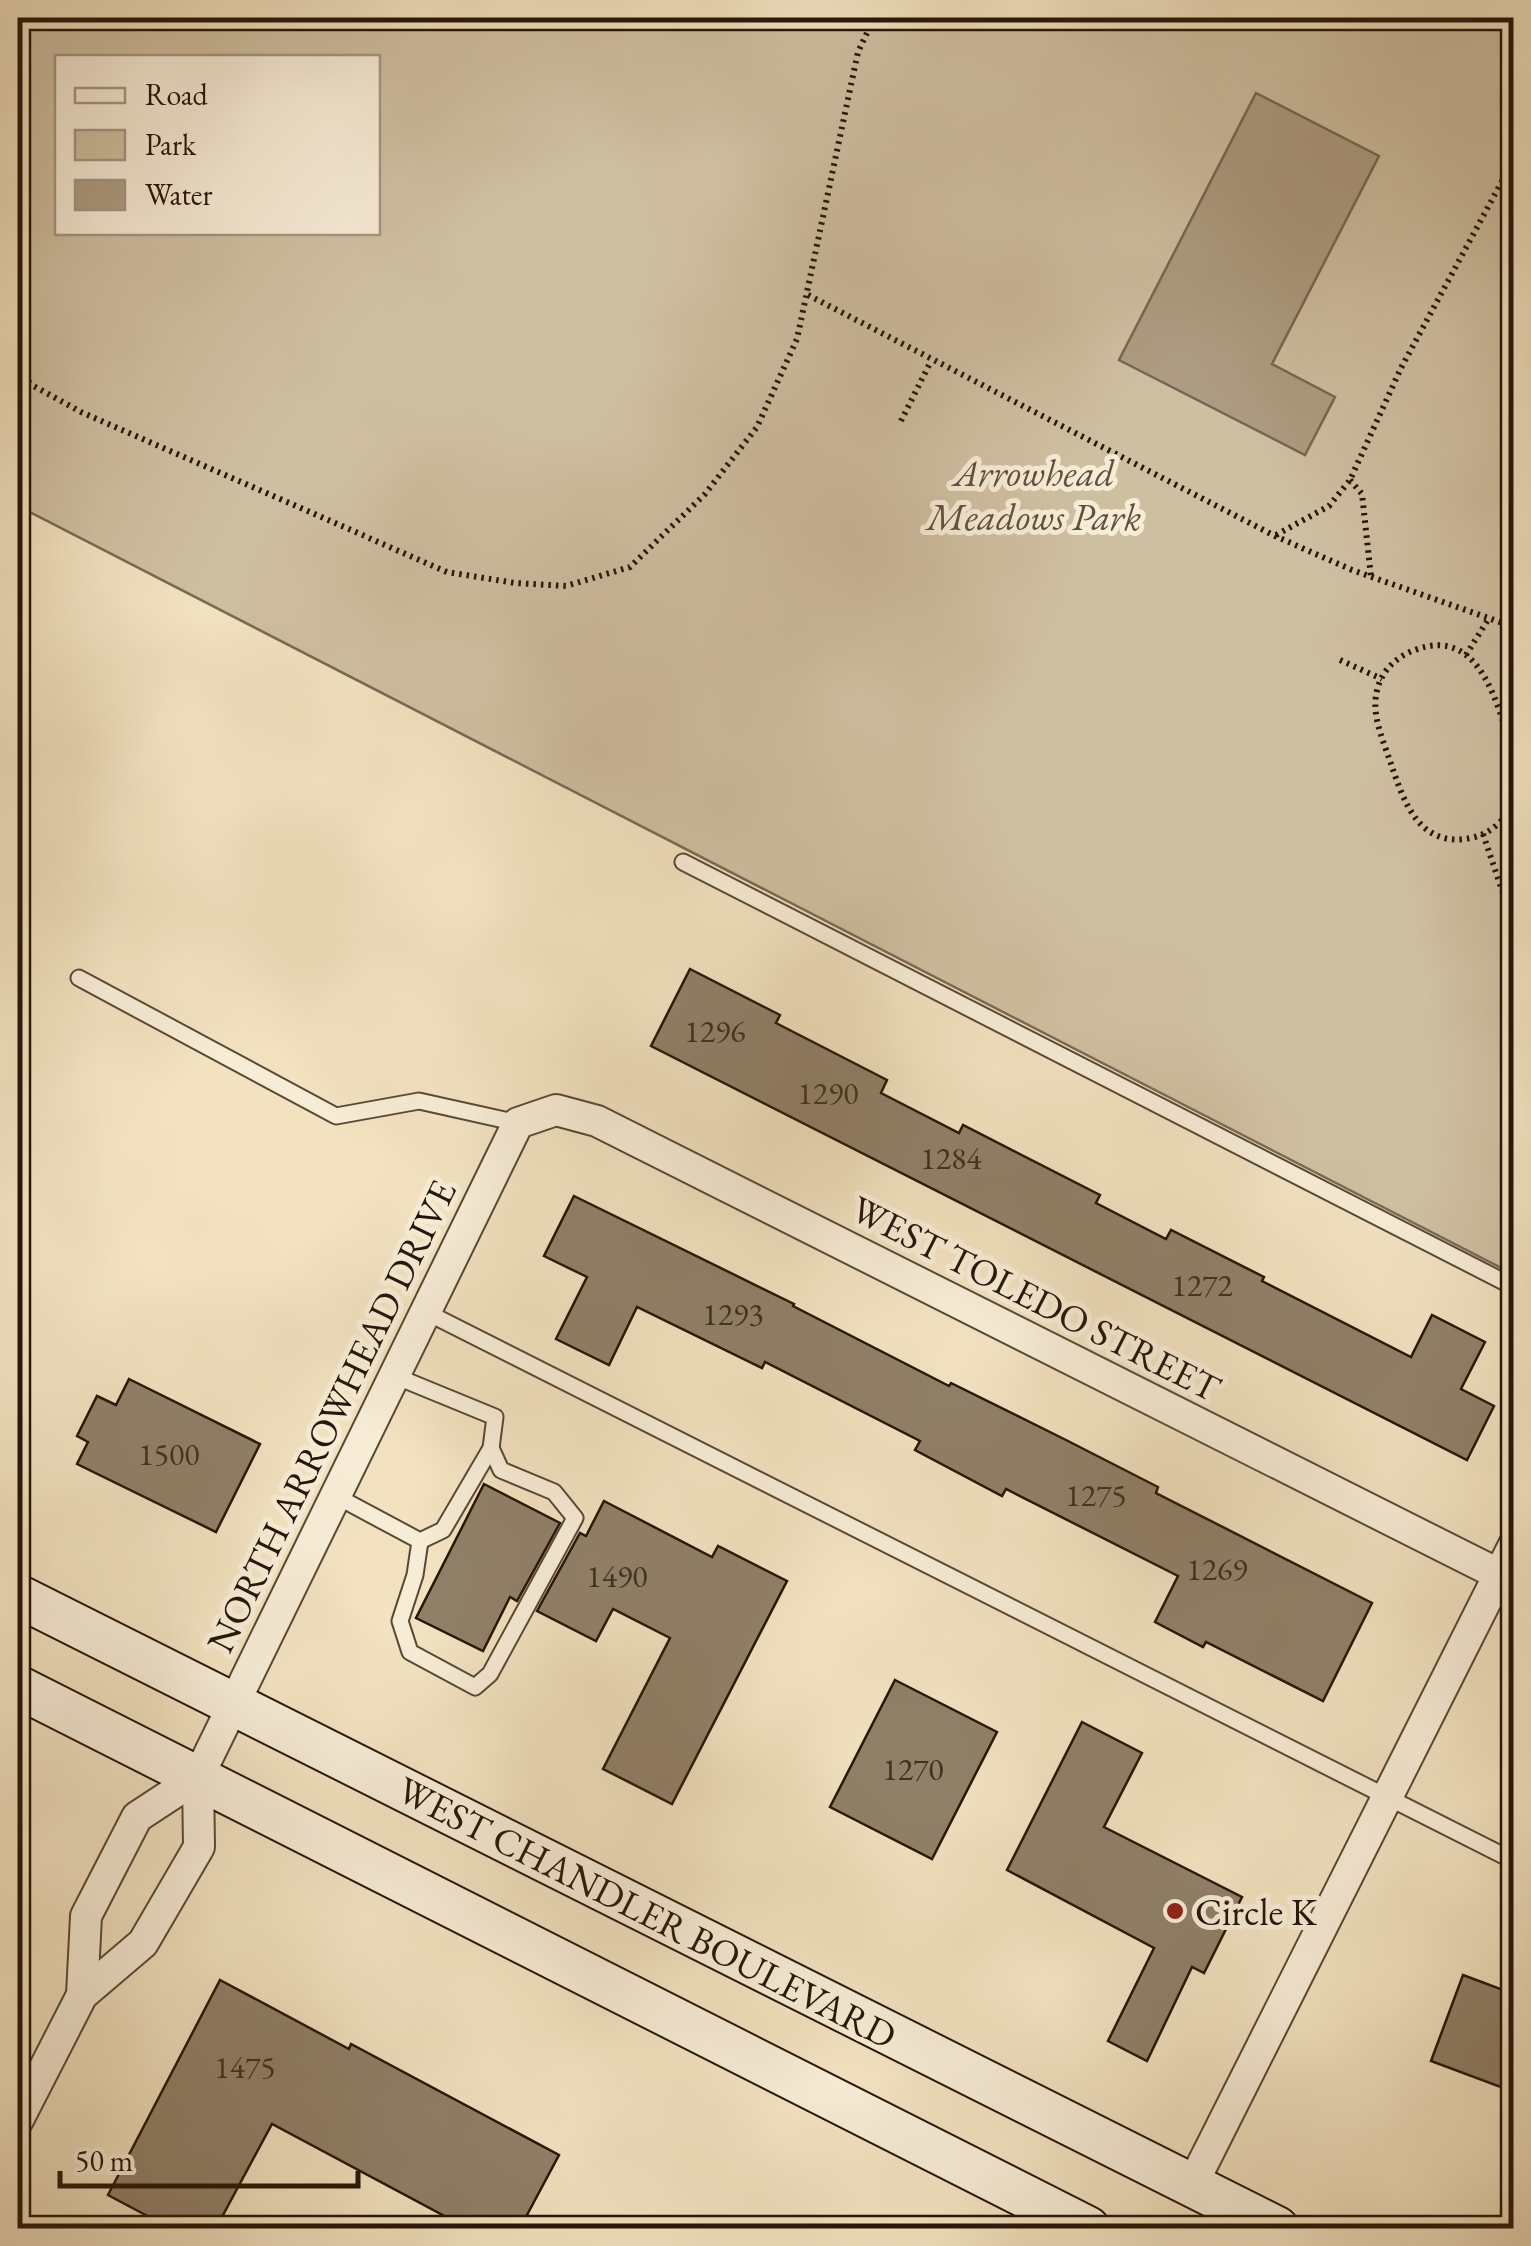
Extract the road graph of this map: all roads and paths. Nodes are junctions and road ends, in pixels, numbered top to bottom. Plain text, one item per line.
1 (874, 18) edge
2 (1514, 159) edge
3 (808, 295) junction
4 (931, 361) junction
5 (18, 372) edge
6 (901, 421) dead end
7 (1350, 480) junction
8 (1275, 536) junction
9 (1371, 577) junction
10 (1490, 618) junction
11 (1514, 627) edge
12 (1466, 655) junction
13 (1340, 660) dead end
14 (1382, 679) junction
15 (1514, 757) edge
16 (1514, 803) edge
17 (1484, 834) junction
18 (683, 862) dead end
19 (1514, 926) edge
20 (79, 978) dead end
21 (518, 1123) junction
22 (1514, 1287) edge
23 (426, 1312) junction
24 (395, 1376) junction
25 (491, 1448) junction
26 (336, 1496) junction
27 (420, 1541) junction
28 (1514, 1545) edge
29 (1506, 1578) edge
30 (18, 1596) edge
31 (18, 1687) edge
32 (235, 1704) junction
33 (207, 1760) junction
34 (1386, 1797) junction
35 (1514, 1861) edge
36 (82, 1995) junction
37 (18, 2120) edge
38 (1192, 2185) junction
39 (1088, 2228) edge
40 (1277, 2228) edge

1 - 3 path
2 - 7 path
3 - 4 path
3 - 5 path
4 - 6 path
4 - 8 path
7 - 8 path
7 - 9 path
8 - 9 path
9 - 10 path
10 - 11 path
10 - 12 path
12 - 14 path
12 - 15 path
13 - 14 path
14 - 17 path
16 - 17 path
17 - 19 path
18 - 22 lane
20 - 21 lane
21 - 23 street, NORTH ARROWHEAD DRIVE
21 - 29 street, WEST TOLEDO STREET
23 - 24 street, NORTH ARROWHEAD DRIVE
23 - 34 lane
24 - 25 lane
24 - 26 street, NORTH ARROWHEAD DRIVE
25 - 27 lane
25 - 27 lane
26 - 27 lane
26 - 32 street, NORTH ARROWHEAD DRIVE
28 - 29 street
29 - 34 street
30 - 32 main road, WEST CHANDLER BOULEVARD
31 - 33 main road
32 - 33 street, NORTH ARROWHEAD DRIVE
32 - 38 main road, WEST CHANDLER BOULEVARD
33 - 36 street
33 - 36 street
33 - 39 main road
34 - 35 lane
34 - 38 street
36 - 37 street
38 - 40 main road, WEST CHANDLER BOULEVARD

